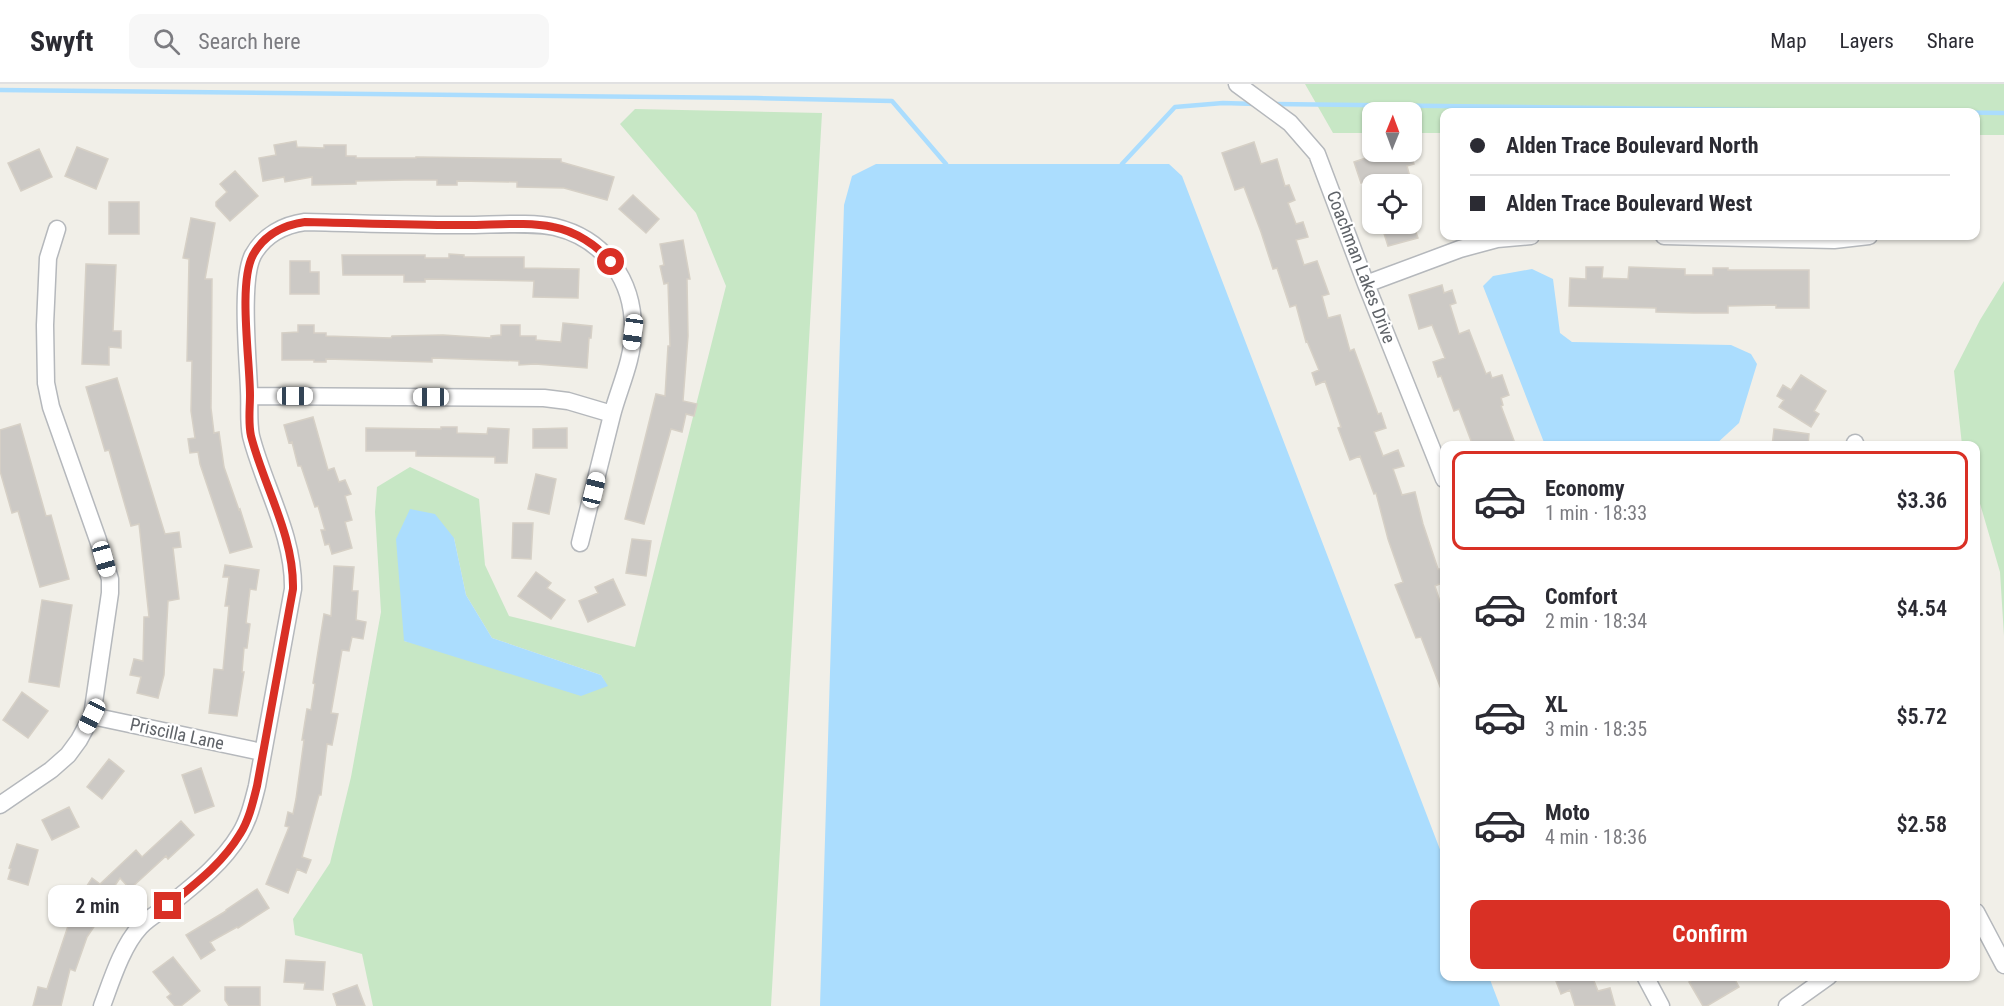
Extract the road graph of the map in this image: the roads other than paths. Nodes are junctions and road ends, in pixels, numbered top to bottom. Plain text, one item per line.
1 (1237, 84) edge
2 (57, 229) dead end
3 (1493, 240) edge
4 (1366, 284) junction
5 (250, 396) junction
6 (612, 414) junction
7 (1440, 469) edge
8 (580, 543) dead end
9 (92, 716) junction
10 (262, 752) junction
11 (0, 805) edge
12 (1980, 920) edge
13 (2004, 965) edge
14 (1648, 981) edge
15 (1822, 981) edge
16 (102, 1006) edge
17 (1661, 1006) edge
18 (1787, 1006) edge

1 - 4 street, Coachman Lakes Drive
2 - 9 street
3 - 4 street
4 - 7 street, Coachman Lakes Drive
5 - 6 street
5 - 6 street
5 - 10 street
6 - 8 street
9 - 10 street, Priscilla Lane
9 - 11 street
10 - 16 street
12 - 13 street
14 - 17 street
15 - 18 street

